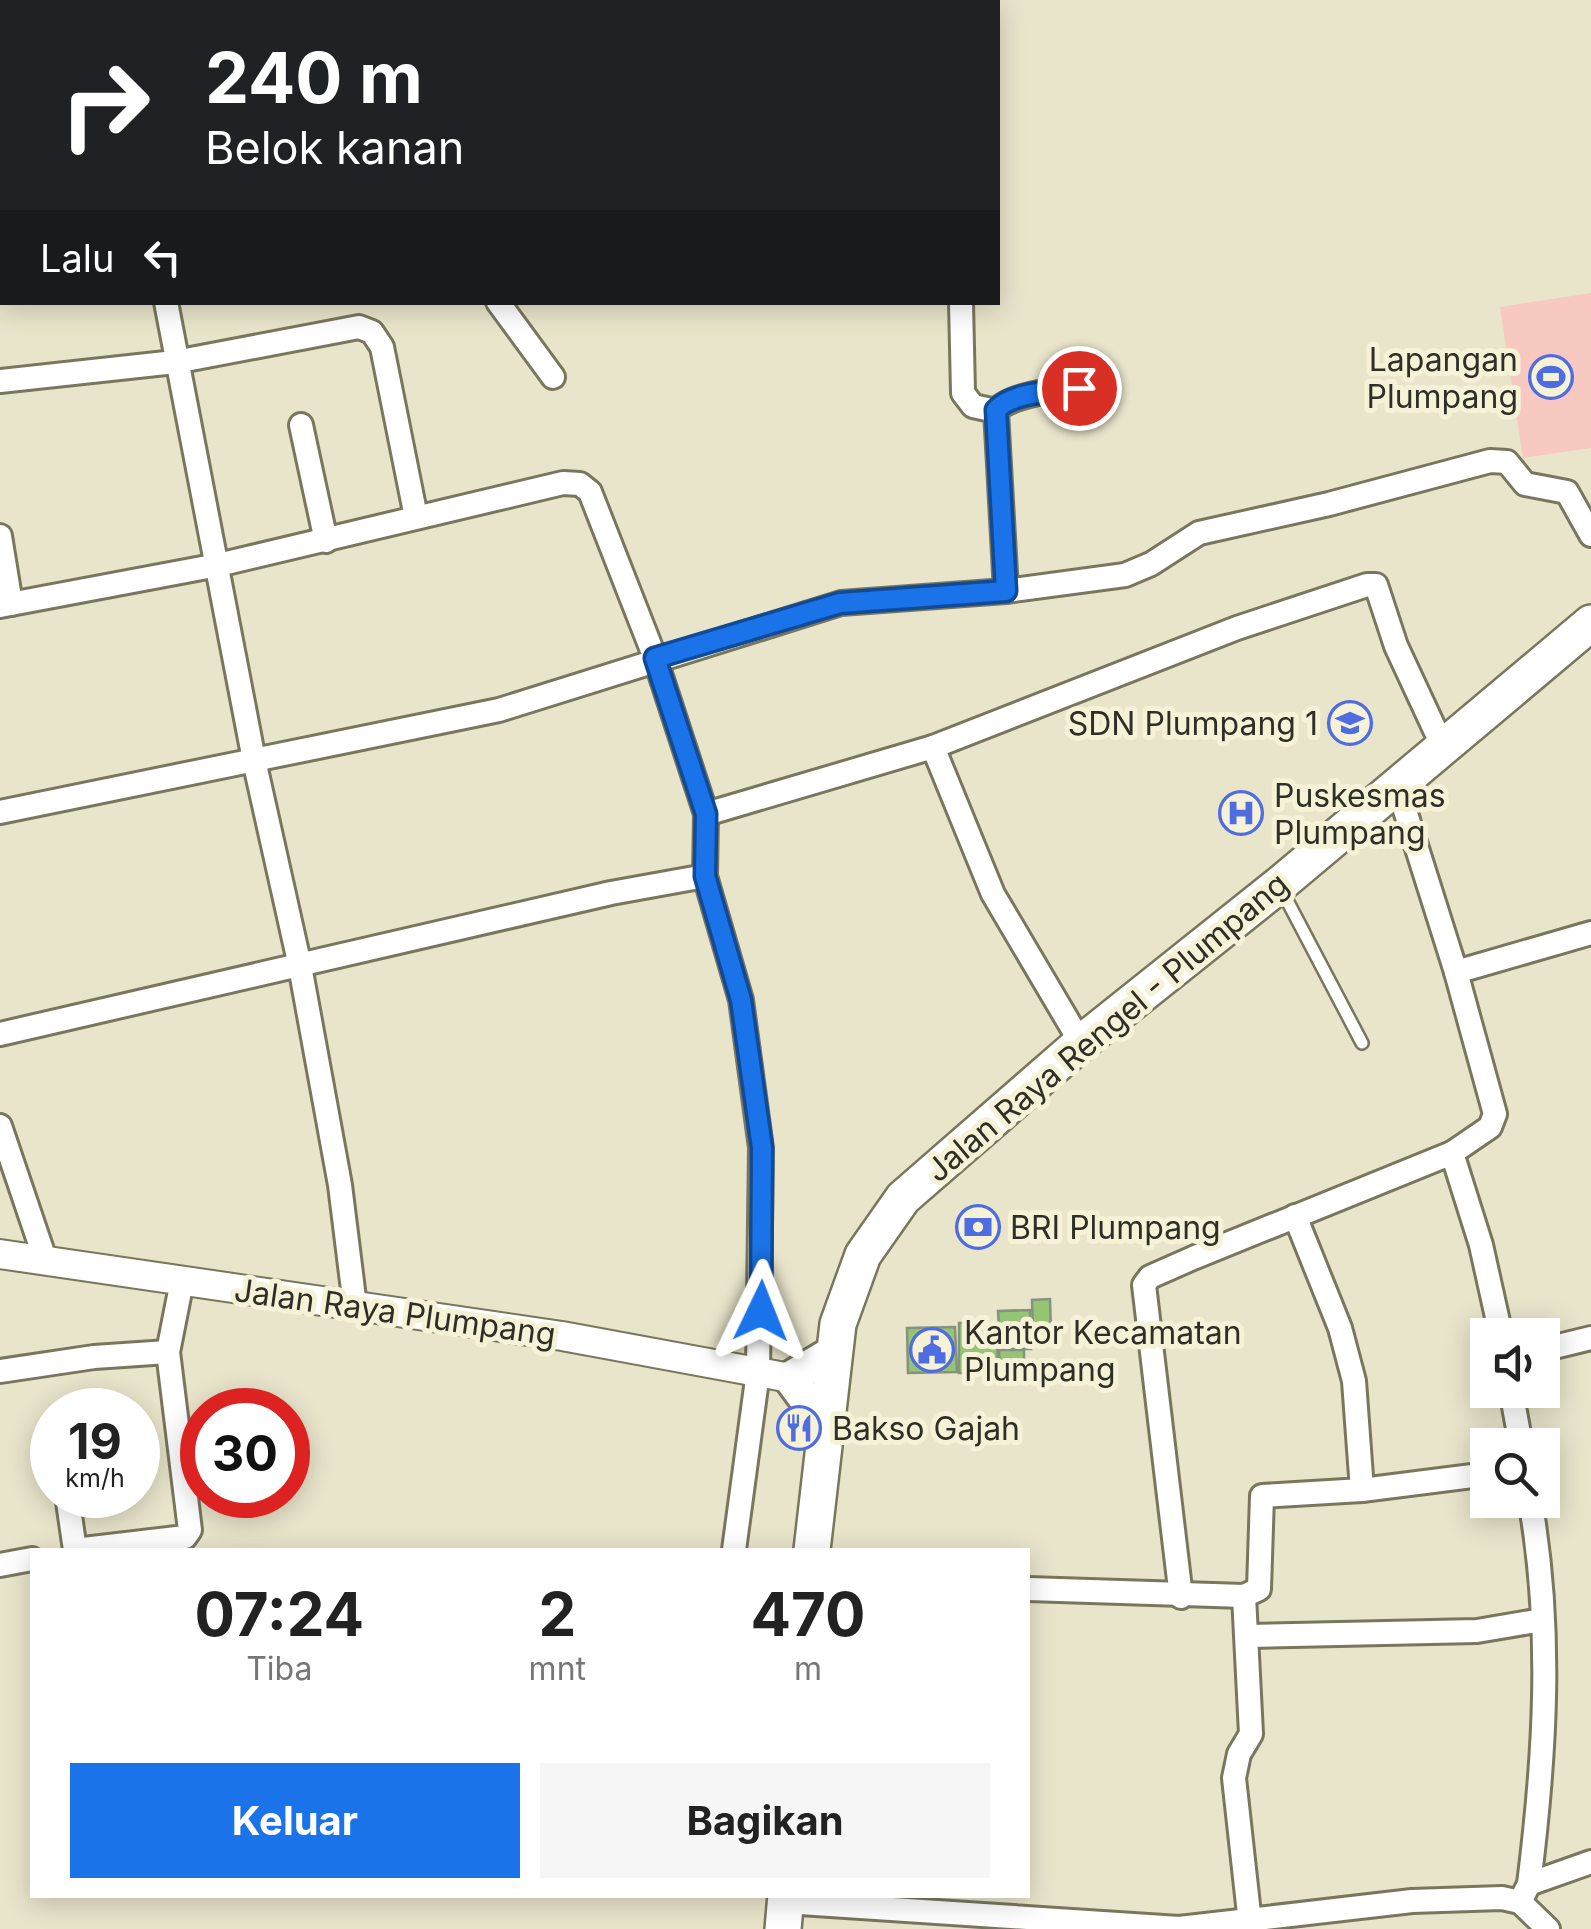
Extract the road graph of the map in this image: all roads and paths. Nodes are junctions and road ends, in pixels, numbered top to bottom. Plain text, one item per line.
1 (166, 305) edge
2 (500, 305) edge
3 (961, 305) edge
4 (175, 362) junction
5 (552, 377) dead end
6 (0, 381) edge
7 (1106, 383) dead end
8 (996, 410) junction
9 (300, 424) dead end
10 (416, 518) junction
11 (1591, 535) edge
12 (0, 536) edge
13 (326, 541) junction
14 (218, 566) junction
15 (1006, 591) junction
16 (5, 605) edge
17 (1591, 624) edge
18 (655, 658) junction
19 (1443, 747) junction
20 (933, 748) junction
21 (254, 760) junction
22 (1397, 786) junction
23 (0, 812) edge
24 (706, 814) junction
25 (705, 876) junction
26 (1279, 885) junction
27 (1591, 933) edge
28 (300, 966) junction
29 (1456, 972) junction
30 (0, 1034) edge
31 (1362, 1043) dead end
32 (1081, 1044) junction
33 (0, 1126) edge
34 (1452, 1153) junction
35 (1295, 1216) junction
36 (0, 1254) edge
37 (46, 1262) junction
38 (182, 1280) junction
39 (355, 1306) junction
40 (1497, 1318) edge
41 (1591, 1338) edge
42 (1560, 1346) edge
43 (168, 1352) junction
44 (832, 1353) junction
45 (0, 1371) edge
46 (774, 1375) junction
47 (823, 1423) junction
48 (1470, 1476) edge
49 (1362, 1490) junction
50 (71, 1518) edge
51 (1532, 1518) edge
52 (75, 1548) edge
53 (89, 1548) edge
54 (734, 1548) edge
55 (812, 1548) edge
56 (30, 1559) edge
57 (0, 1566) edge
58 (1030, 1589) edge
59 (1244, 1596) junction
60 (1181, 1597) junction
61 (1542, 1620) junction
62 (1248, 1636) junction
63 (1591, 1862) edge
64 (1524, 1893) junction
65 (785, 1909) edge
66 (1250, 1924) junction
67 (1548, 1929) edge

1 - 4 street
2 - 5 street
3 - 8 street
4 - 6 street
4 - 10 street
4 - 14 street
7 - 8 street
8 - 15 street
9 - 13 street
10 - 13 street
10 - 18 street
11 - 15 street
12 - 16 street
13 - 14 street
14 - 16 street
14 - 21 street
15 - 18 street
17 - 19 main road, Jalan Raya Rengel - Plumpang
18 - 21 street
18 - 24 street
19 - 20 street
19 - 22 main road, Jalan Raya Rengel - Plumpang
20 - 24 street
20 - 32 street
21 - 23 street
21 - 28 street
22 - 26 main road, Jalan Raya Rengel - Plumpang
22 - 29 street
24 - 25 street
25 - 28 street
25 - 46 street
26 - 31 lane
26 - 32 main road, Jalan Raya Rengel - Plumpang
27 - 29 street
28 - 30 street
28 - 39 street
29 - 34 street
32 - 44 main road, Jalan Raya Rengel - Plumpang
33 - 37 street
34 - 35 street
34 - 40 street
35 - 49 street
35 - 60 street
36 - 37 street, Jalan Raya Plumpang
37 - 38 street, Jalan Raya Plumpang
38 - 39 street, Jalan Raya Plumpang
38 - 43 street
39 - 46 street, Jalan Raya Plumpang
41 - 42 street
43 - 45 street
43 - 53 street
44 - 46 main road
44 - 47 main road, Jalan Raya Rengel - Plumpang
46 - 47 main road
46 - 54 street
47 - 55 main road, Jalan Raya Rengel - Plumpang
48 - 49 street
49 - 59 street
50 - 52 street
51 - 61 street
56 - 57 street
58 - 60 street
59 - 60 street
59 - 62 street
61 - 62 street
61 - 64 street
62 - 66 street
63 - 64 street
64 - 66 street
64 - 67 street
65 - 66 street

